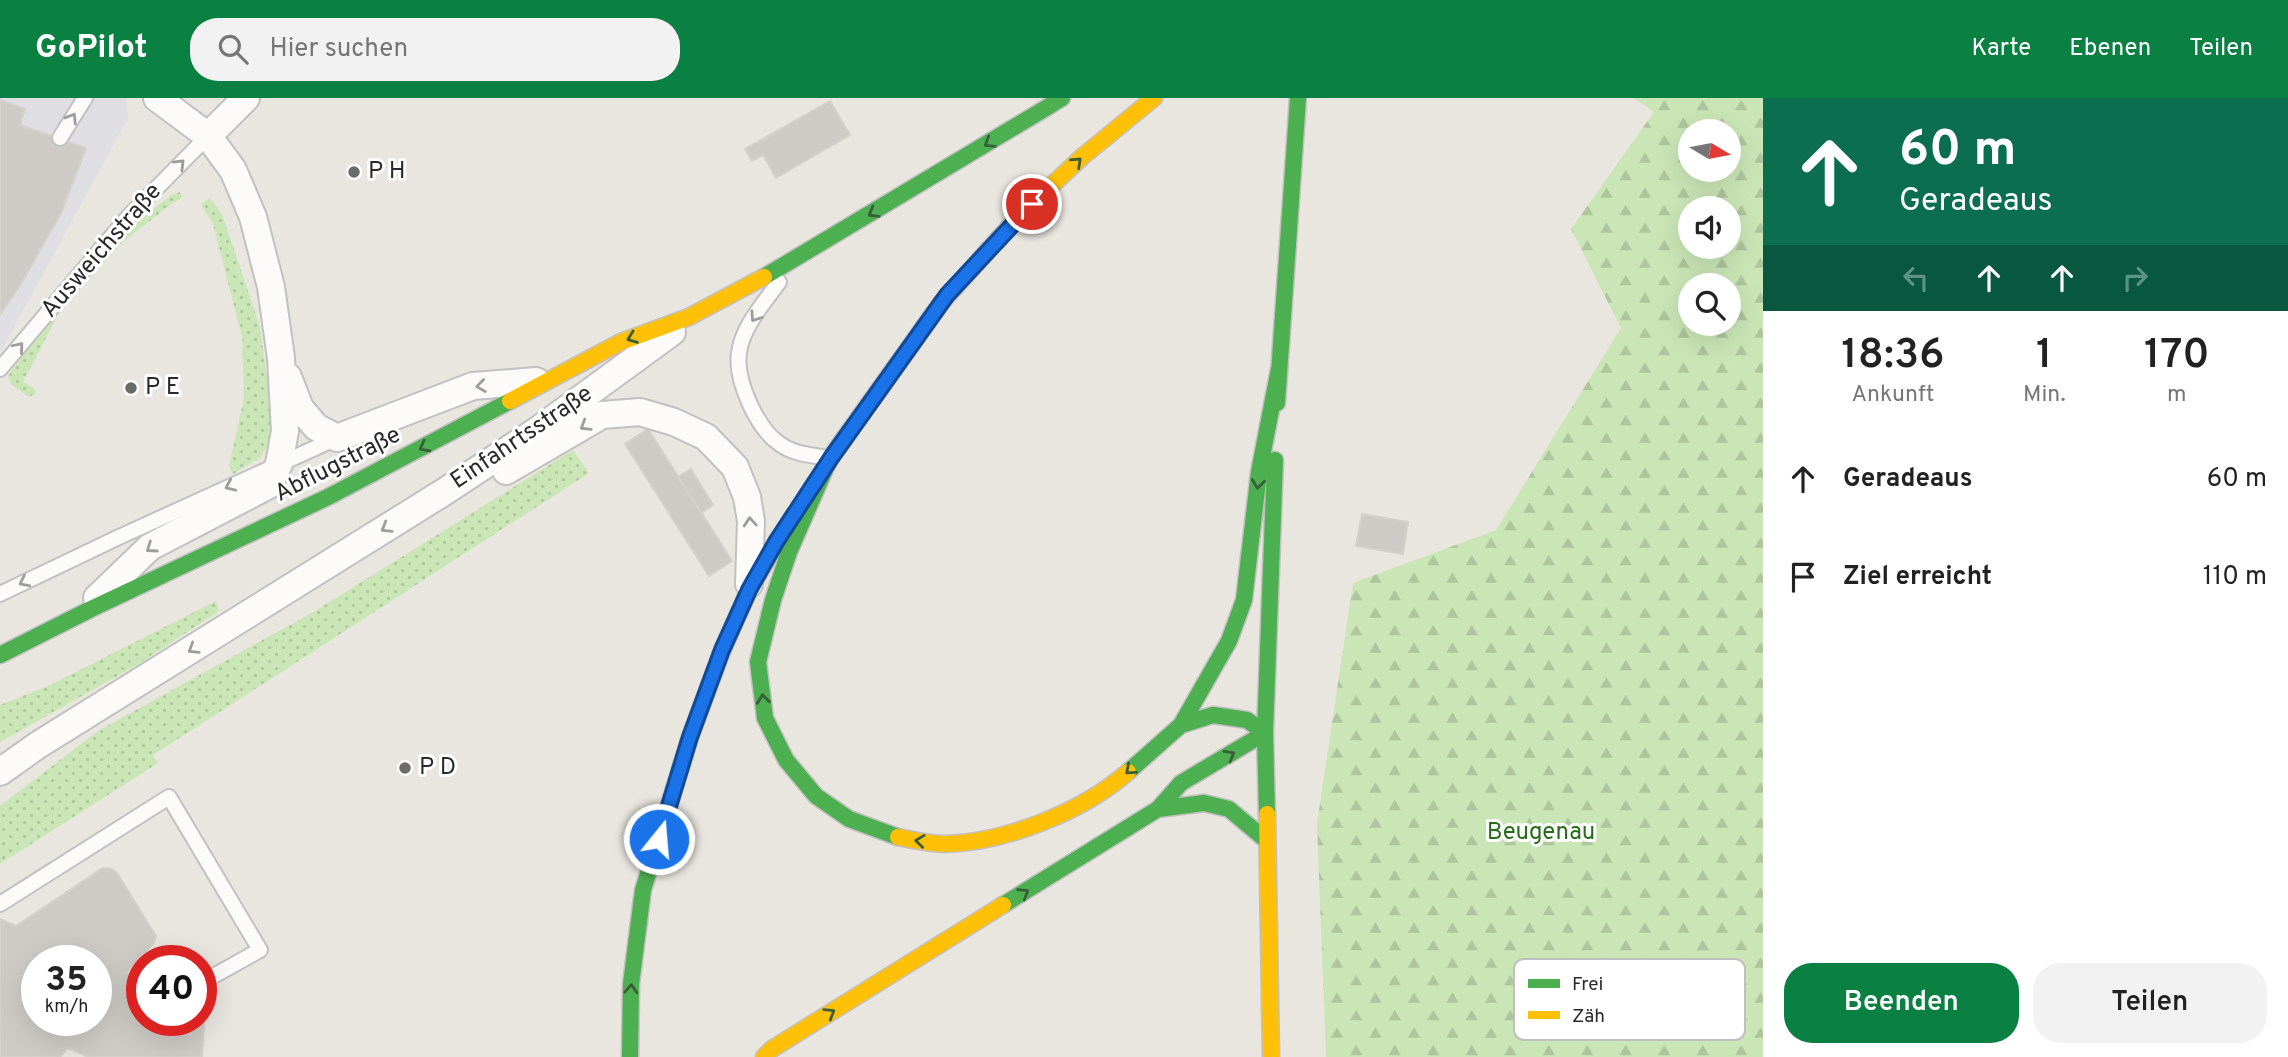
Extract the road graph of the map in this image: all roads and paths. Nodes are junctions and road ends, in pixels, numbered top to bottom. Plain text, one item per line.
1 (85, 98) edge
2 (157, 98) edge
3 (246, 98) edge
4 (1062, 98) edge
5 (1154, 98) edge
6 (1047, 103) edge
7 (1297, 104) edge
8 (208, 136) junction
9 (60, 138) dead end
10 (793, 261) junction
11 (696, 314) junction
12 (281, 358) junction
13 (0, 369) edge
14 (1279, 369) junction
15 (549, 379) junction
16 (337, 438) junction
17 (831, 458) junction
18 (279, 464) junction
19 (444, 492) junction
20 (749, 590) junction
21 (0, 594) edge
22 (81, 612) junction
23 (0, 655) edge
24 (1181, 725) junction
25 (1265, 733) junction
26 (0, 772) edge
27 (1158, 809) junction
28 (1267, 841) junction
29 (0, 904) edge
30 (217, 974) edge
31 (630, 1057) edge
32 (764, 1057) edge
33 (1271, 1057) edge

9 -> 1 lane
2 - 8 street
3 - 8 street
4 - 6 main road, Einfahrtsstraße
17 -> 5 main road
6 -> 10 main road, Einfahrtsstraße
7 - 14 main road
8 - 12 street
13 -> 8 lane, Ausweichstraße
10 - 11 main road, Einfahrtsstraße
10 -> 17 lane
11 -> 15 main road, Abflugstraße
11 - 19 street, Einfahrtsstraße
12 - 16 street
12 - 18 street
14 -> 24 main road
14 - 25 main road
15 -> 16 street
15 -> 22 main road, Abflugstraße
16 - 18 lane
17 - 20 main road
24 -> 17 main road
18 -> 21 lane
18 -> 22 street
20 -> 19 street
19 -> 26 street, Einfahrtsstraße
31 -> 20 main road
22 - 23 main road, Abflugstraße
24 - 25 main road
27 -> 25 main road
25 - 28 main road
27 - 28 main road
32 -> 27 main road
28 - 33 main road
29 - 30 lane

